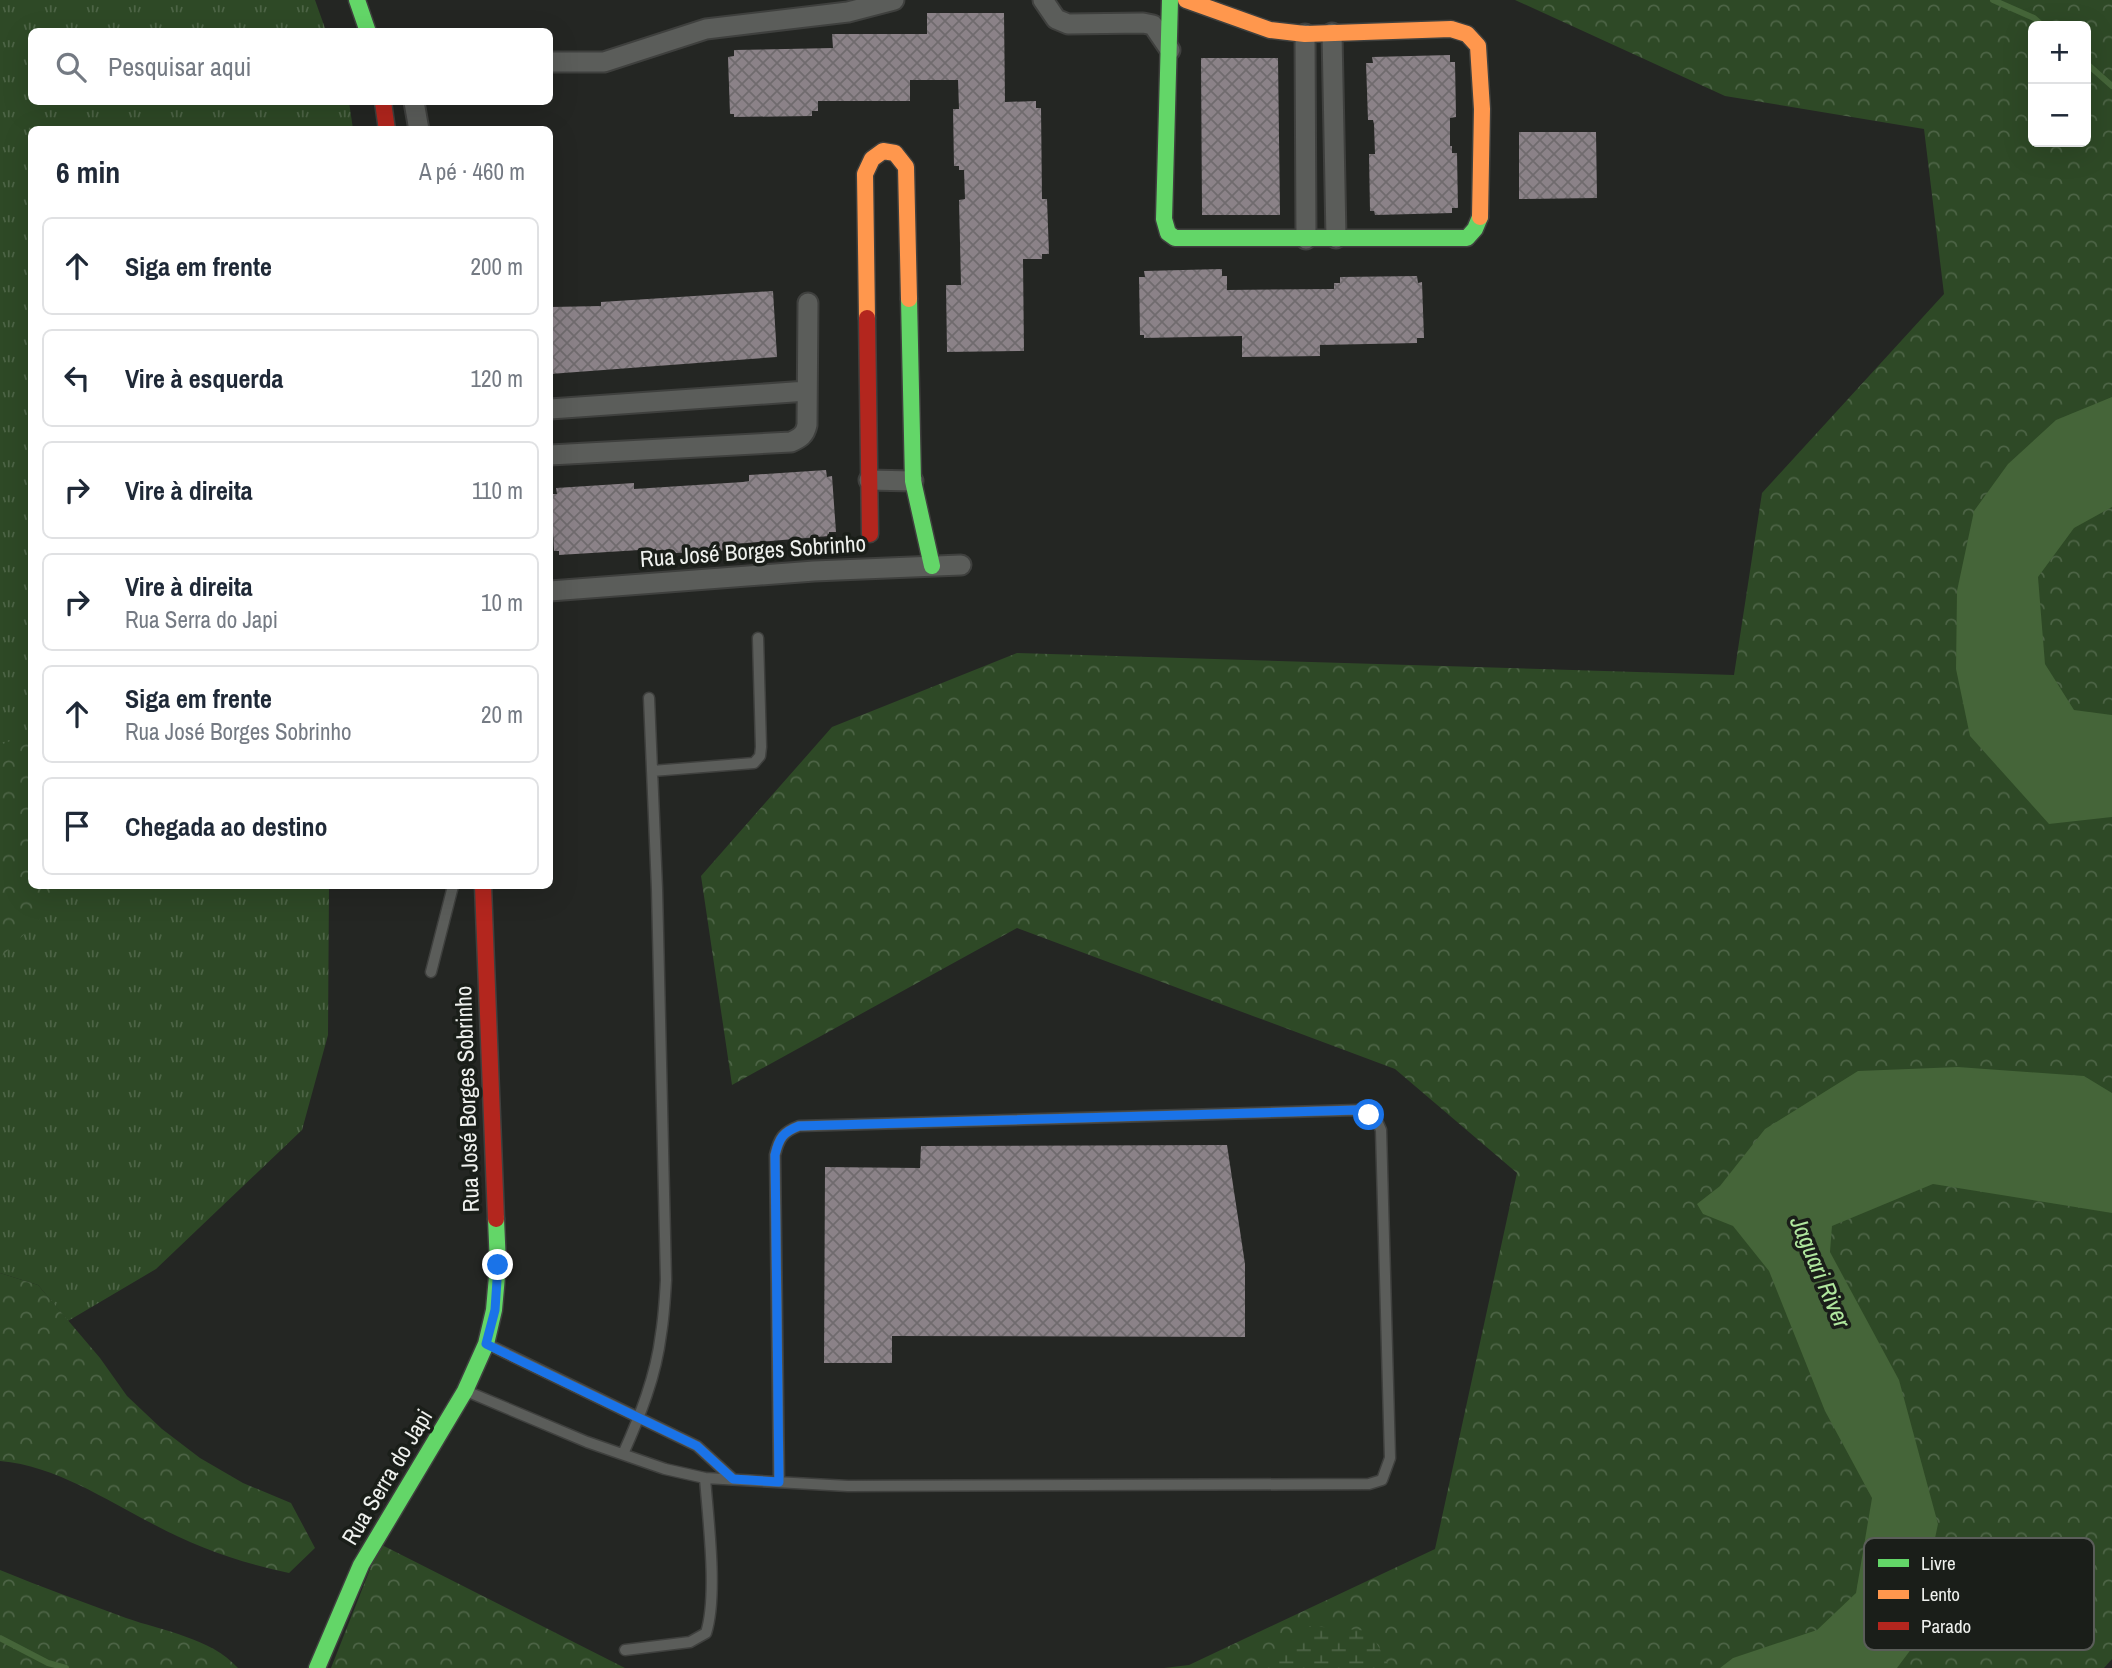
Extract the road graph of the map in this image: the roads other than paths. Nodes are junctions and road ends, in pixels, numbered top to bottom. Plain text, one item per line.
1 (357, 0) edge
2 (894, 0) edge
3 (1043, 0) edge
4 (1170, 0) edge
5 (1186, 0) edge
6 (367, 28) edge
7 (1332, 33) junction
8 (1305, 34) junction
9 (1170, 50) junction
10 (553, 62) edge
11 (383, 105) edge
12 (415, 105) edge
13 (386, 126) edge
14 (418, 126) edge
15 (1306, 239) junction
16 (1336, 239) junction
17 (808, 303) dead end
18 (807, 391) junction
19 (553, 409) edge
20 (553, 456) edge
21 (869, 480) junction
22 (913, 481) junction
23 (870, 534) dead end
24 (961, 565) dead end
25 (932, 566) junction
26 (553, 591) edge
27 (758, 638) dead end
28 (649, 698) dead end
29 (652, 771) junction
30 (452, 889) edge
31 (483, 889) edge
32 (431, 972) dead end
33 (495, 1310) joint
34 (486, 1344) junction
35 (465, 1391) junction
36 (639, 1419) junction
37 (623, 1454) junction
38 (705, 1478) junction
39 (733, 1479) junction
40 (779, 1482) junction
41 (625, 1650) dead end
42 (317, 1668) edge

1 - 6 street
2 - 10 street
3 - 9 street
4 - 9 street
5 - 8 street
7 - 8 street
7 - 16 street
7 - 16 street
8 - 15 street
9 - 15 street
11 - 13 street
12 - 14 street
15 - 16 street
17 - 18 street
18 - 19 street
18 - 20 street
21 - 22 street
21 - 22 street
21 - 23 street
22 - 25 street
24 - 25 street, Rua José Borges Sobrinho
25 - 26 street, Rua José Borges Sobrinho
27 - 29 lane
28 - 29 lane
29 - 36 lane
30 - 32 lane
31 - 33 street, Rua José Borges Sobrinho
33 - 34 street, Rua Serra do Japi
34 - 35 street, Rua Serra do Japi
34 - 36 lane
35 - 37 lane
35 - 42 street, Rua Serra do Japi
36 - 37 lane
36 - 39 lane
37 - 38 lane
38 - 39 lane
38 - 41 lane
39 - 40 lane
40 - 40 lane

